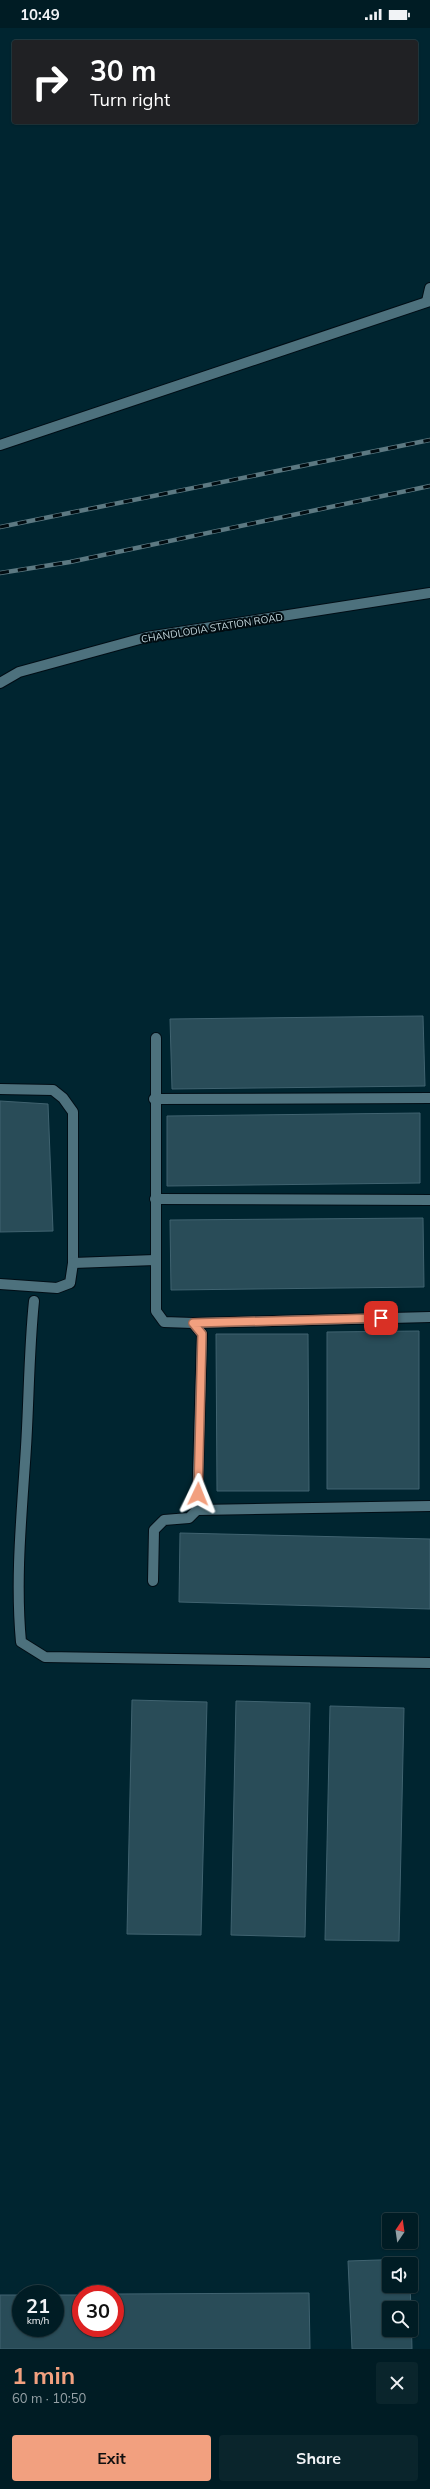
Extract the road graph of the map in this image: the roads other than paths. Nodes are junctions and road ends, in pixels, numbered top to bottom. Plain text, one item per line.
1 (430, 288) edge
2 (428, 301) edge
3 (0, 445) edge
4 (430, 593) edge
5 (0, 683) edge
6 (156, 1038) dead end
7 (0, 1089) edge
8 (430, 1098) edge
9 (154, 1099) junction
10 (155, 1199) junction
11 (430, 1200) edge
12 (155, 1260) junction
13 (73, 1263) junction
14 (0, 1284) edge
15 (34, 1301) dead end
16 (430, 1317) edge
17 (193, 1323) junction
18 (430, 1506) edge
19 (197, 1510) junction
20 (153, 1581) dead end
21 (430, 1663) edge

1 - 2 street
2 - 3 street
4 - 5 street, CHANDLODIA STATION ROAD
6 - 9 street
7 - 13 street
8 - 9 street
9 - 10 street
10 - 11 street
10 - 12 street
12 - 13 street
12 - 17 street
13 - 14 street
15 - 21 street
16 - 17 street
17 - 19 street
18 - 19 street
19 - 20 street

